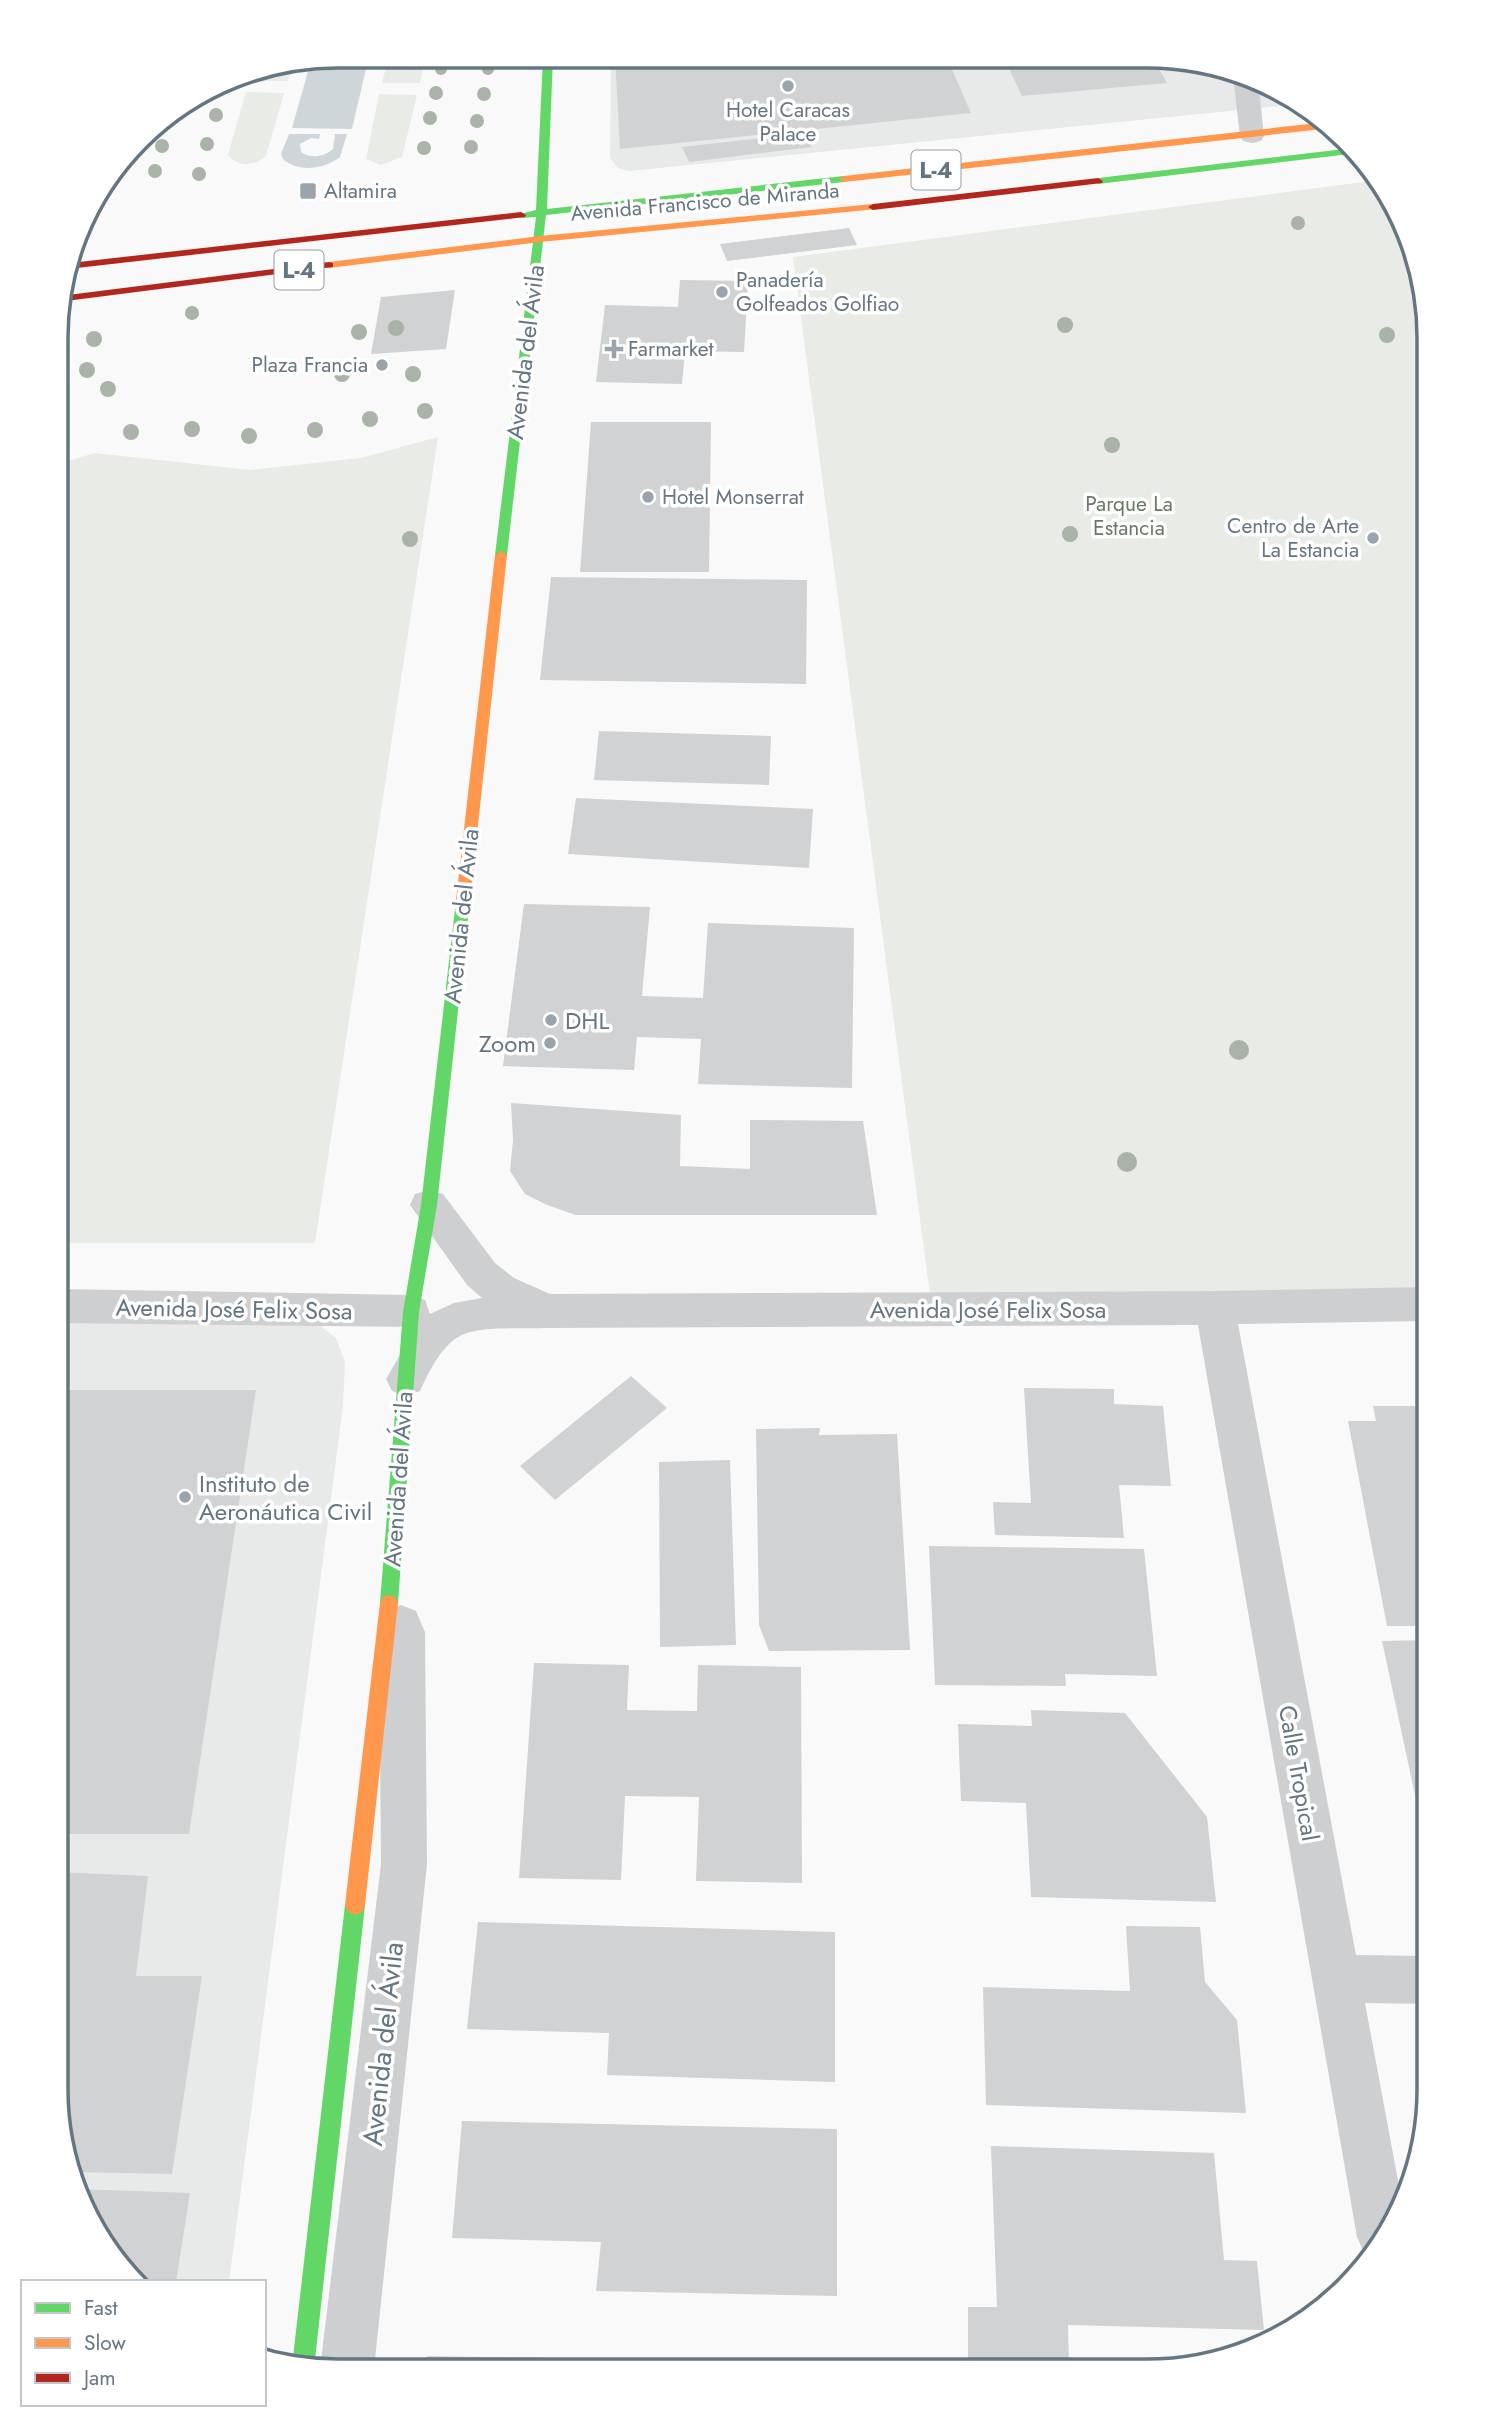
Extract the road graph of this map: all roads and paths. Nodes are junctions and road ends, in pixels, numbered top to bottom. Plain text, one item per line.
1 (548, 68) edge
2 (1246, 88) edge
3 (1315, 127) edge
4 (1252, 136) junction
5 (1343, 152) edge
6 (541, 212) junction
7 (540, 239) junction
8 (78, 265) edge
9 (72, 297) edge
10 (429, 1205) junction
11 (1417, 1304) edge
12 (68, 1306) edge
13 (1215, 1308) junction
14 (547, 1311) junction
15 (411, 1312) junction
16 (406, 1379) junction
17 (390, 1594) junction
18 (1336, 1979) junction
19 (1417, 1980) edge
20 (1381, 2224) edge
21 (304, 2356) edge
22 (348, 2359) edge

1 - 6 main road, Avenida del Ávila
2 - 4 street
3 - 4 main road, Avenida Francisco de Miranda / L-4
4 - 6 main road, Avenida Francisco de Miranda / L-4
5 - 7 main road, Avenida Francisco de Miranda / L-4
6 - 7 main road, Avenida del Ávila
6 - 8 main road, Avenida Francisco de Miranda / L-4
7 - 9 main road, Avenida Francisco de Miranda / L-4
7 - 10 main road, Avenida del Ávila
10 - 14 street, Avenida José Felix Sosa
10 - 15 main road, Avenida del Ávila
11 - 13 street, Avenida José Felix Sosa
12 - 15 street, Avenida José Felix Sosa
13 - 14 street, Avenida José Felix Sosa
13 - 18 street, Calle Tropical
14 - 16 street, Avenida José Felix Sosa
15 - 16 main road, Avenida del Ávila
16 - 17 main road, Avenida del Ávila
17 - 21 main road, Avenida del Ávila
17 - 22 street, Avenida del Ávila
18 - 19 street
18 - 20 street, Calle Tropical

